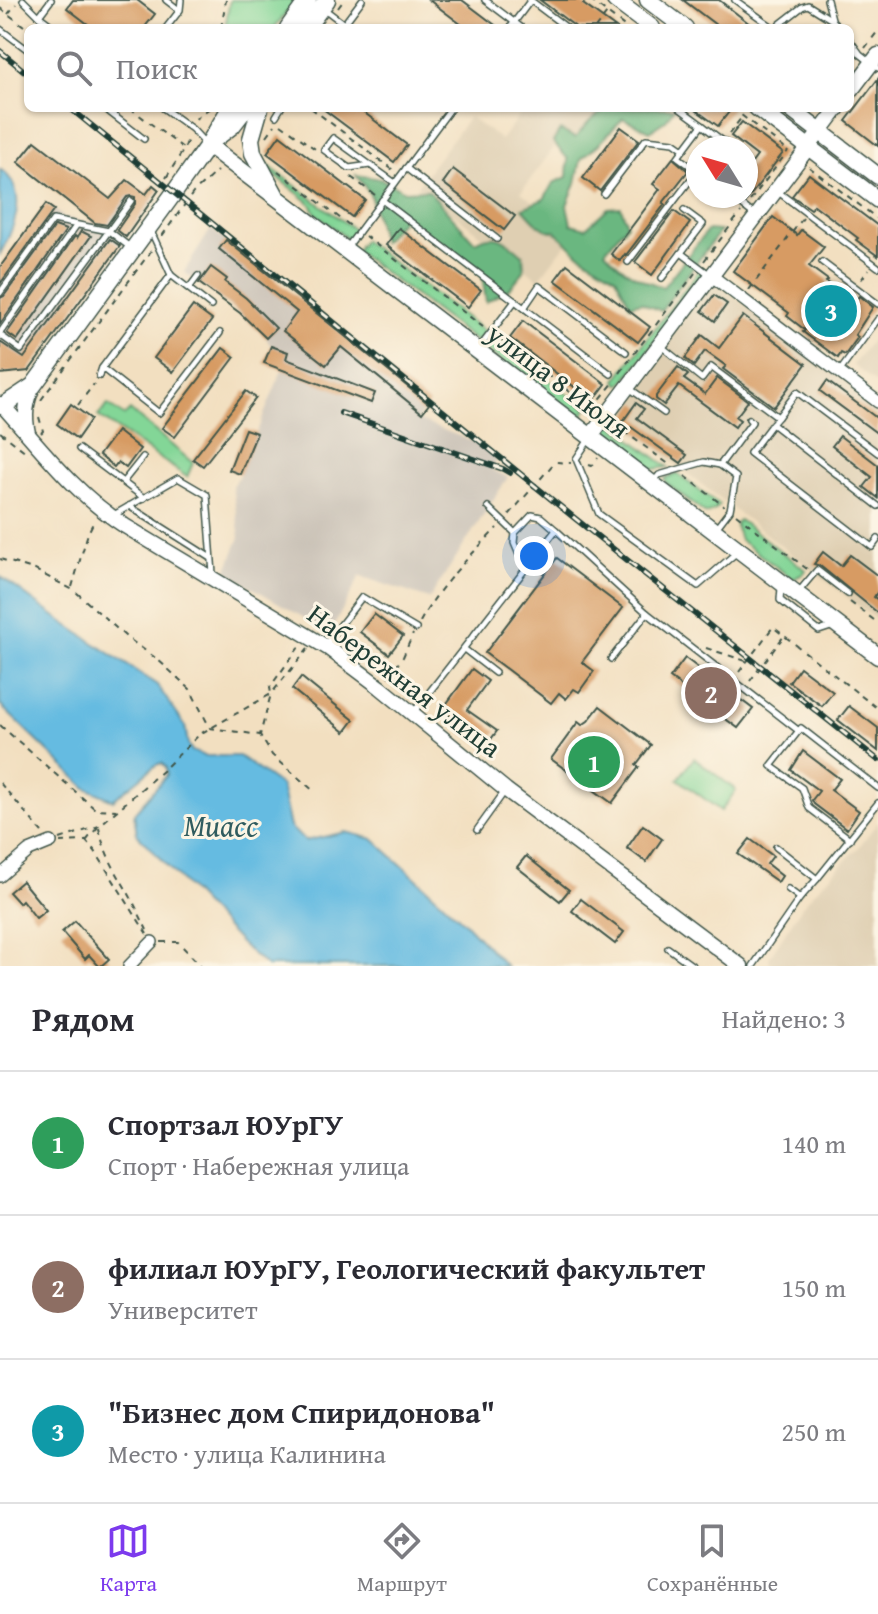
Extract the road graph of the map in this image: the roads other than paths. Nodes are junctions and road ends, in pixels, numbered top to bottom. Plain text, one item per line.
1 (51, 0) edge
2 (166, 0) edge
3 (181, 0) edge
4 (362, 0) edge
5 (485, 0) edge
6 (530, 0) edge
7 (648, 0) edge
8 (735, 0) edge
9 (827, 0) edge
10 (25, 1) edge
11 (319, 2) edge
12 (611, 6) edge
13 (180, 10) junction
14 (39, 16) junction
15 (832, 20) junction
16 (514, 22) junction
17 (50, 24) edge
18 (169, 24) edge
19 (295, 24) edge
20 (340, 24) edge
21 (344, 24) edge
22 (517, 24) edge
23 (562, 24) edge
24 (645, 24) edge
25 (680, 24) edge
26 (768, 24) edge
27 (779, 24) edge
28 (836, 24) edge
29 (0, 29) edge
30 (854, 44) edge
31 (24, 47) edge
32 (854, 49) edge
33 (872, 60) edge
34 (854, 86) edge
35 (111, 112) edge
36 (170, 112) edge
37 (228, 112) edge
38 (243, 112) edge
39 (259, 112) edge
40 (279, 112) edge
41 (445, 112) edge
42 (684, 112) edge
43 (750, 112) edge
44 (794, 112) edge
45 (835, 112) edge
46 (277, 118) road end
47 (702, 125) junction
48 (821, 132) junction
49 (716, 136) edge
50 (144, 139) dead end
51 (208, 145) junction
52 (684, 149) junction
53 (804, 154) junction
54 (686, 163) edge
55 (370, 165) junction
56 (406, 168) junction
57 (878, 176) edge
58 (395, 183) junction
59 (686, 186) edge
60 (776, 190) junction
61 (604, 194) dead end
62 (278, 199) junction
63 (382, 200) junction
64 (878, 200) edge
65 (131, 201) dead end
66 (746, 208) edge
67 (684, 210) dead end
68 (751, 212) junction
69 (77, 226) junction
70 (109, 231) junction
71 (153, 235) junction
72 (497, 239) dead end
73 (134, 250) junction
74 (345, 250) junction
75 (681, 253) junction
76 (628, 262) dead end
77 (822, 262) dead end
78 (876, 265) edge
79 (706, 272) junction
80 (171, 275) junction
81 (198, 276) dead end
82 (662, 278) dead end
83 (189, 288) junction
84 (0, 293) edge
85 (515, 301) junction
86 (878, 304) edge
87 (211, 306) dead end
88 (524, 308) junction
89 (878, 319) edge
90 (220, 333) dead end
91 (0, 334) edge
92 (660, 345) junction
93 (477, 351) junction
94 (626, 352) dead end
95 (102, 368) junction
96 (839, 372) junction
97 (611, 374) dead end
98 (99, 376) road end
99 (33, 386) junction
100 (628, 387) junction
101 (878, 402) edge
102 (2, 406) edge
103 (664, 413) dead end
104 (778, 417) junction
105 (749, 419) dead end
106 (772, 424) junction
107 (590, 437) junction
108 (31, 438) junction
109 (79, 449) dead end
110 (878, 453) edge
111 (143, 457) dead end
112 (720, 465) junction
113 (123, 482) junction
114 (652, 484) junction
115 (144, 498) junction
116 (129, 506) junction
117 (878, 506) edge
118 (488, 507) dead end
119 (105, 513) junction
120 (556, 530) junction
121 (715, 532) junction
122 (515, 533) junction
123 (878, 539) edge
124 (739, 550) junction
125 (212, 558) junction
126 (525, 569) junction
127 (213, 579) junction
128 (782, 583) junction
129 (797, 594) junction
130 (848, 594) dead end
131 (647, 613) junction
132 (837, 625) junction
133 (416, 629) road end
134 (314, 643) junction
135 (464, 649) junction
136 (878, 656) edge
137 (611, 659) dead end
138 (495, 673) dead end
139 (413, 714) junction
140 (799, 731) junction
141 (878, 788) edge
142 (506, 790) junction
143 (878, 803) edge
144 (477, 830) dead end
145 (850, 839) junction
146 (51, 842) road end
147 (776, 847) dead end
148 (0, 876) edge
149 (817, 879) junction
150 (788, 889) dead end
151 (800, 898) junction
152 (152, 942) road end
153 (668, 948) dead end
154 (129, 966) edge
155 (693, 966) edge
156 (741, 966) edge
157 (753, 966) edge

1 - 14 lane
2 - 13 lane
3 - 13 lane
4 - 21 lane
5 - 16 lane
6 - 16 lane
6 - 23 lane
7 - 25 main road
8 - 26 lane
9 - 15 lane
10 - 14 lane
11 - 19 main road
11 - 20 lane
12 - 24 main road
13 - 18 lane
14 - 17 lane
15 - 27 lane
15 - 28 lane
16 - 22 lane
29 - 31 lane
30 - 33 lane
32 - 33 lane
33 - 34 street
35 - 50 lane
36 - 51 lane
37 - 51 main road
38 - 51 main road
39 - 62 main road
40 - 46 lane
41 - 56 lane
42 - 47 lane
43 - 53 main road
44 - 48 main road
45 - 48 street
47 - 49 lane
47 - 52 lane
48 - 53 street
48 - 57 main road
51 - 62 main road, улица 8 Июля
51 - 71 main road
52 - 54 lane
52 - 61 lane
53 - 60 street
53 - 64 main road
55 - 55 lane
55 - 58 lane
56 - 58 lane
56 - 72 lane
58 - 63 lane
59 - 76 lane
60 - 68 street
60 - 78 lane
62 - 74 main road, улица 8 Июля
63 - 74 lane
63 - 85 lane
65 - 70 lane
66 - 68 lane
67 - 75 lane
68 - 79 street
69 - 70 lane
69 - 84 lane
69 - 91 lane
70 - 73 lane
70 - 91 lane
71 - 73 main road
71 - 80 lane
73 - 99 main road
74 - 93 main road, улица 8 Июля
75 - 79 lane
75 - 82 lane
77 - 86 lane
79 - 92 street
79 - 96 street
80 - 83 lane
80 - 95 lane
81 - 83 lane
83 - 87 lane
85 - 88 lane
85 - 93 lane
88 - 94 lane
88 - 97 lane
89 - 96 lane
90 - 95 lane
92 - 100 street
92 - 104 lane
93 - 107 main road, улица 8 Июля
95 - 98 lane
96 - 101 street
99 - 102 main road
99 - 108 street
100 - 103 lane
100 - 107 street
102 - 108 street, Набережная улица
104 - 106 lane
104 - 110 lane
105 - 112 lane
106 - 117 lane
106 - 123 lane
107 - 114 main road, улица 8 Июля
107 - 124 lane
108 - 119 street, Набережная улица
109 - 113 lane
111 - 113 lane
112 - 114 lane
112 - 121 lane
113 - 115 lane
114 - 121 main road, улица 8 Июля
115 - 116 lane
115 - 125 lane
116 - 119 lane
116 - 125 lane
118 - 122 lane
119 - 127 street, Набережная улица
120 - 122 lane
120 - 126 lane
120 - 131 lane
121 - 124 main road, улица 8 Июля
122 - 126 lane
124 - 128 main road, улица 8 Июля
125 - 127 lane
126 - 135 lane
127 - 134 street, Набережная улица
128 - 129 main road, улица 8 Июля
128 - 132 lane
129 - 130 lane
129 - 132 main road, улица 8 Июля
131 - 137 lane
131 - 140 lane
132 - 136 main road, улица 8 Июля
133 - 134 lane
134 - 139 street, Набережная улица
135 - 138 lane
135 - 139 lane
139 - 142 street, Набережная улица
140 - 141 lane
140 - 145 lane
142 - 144 lane
142 - 156 street, Набережная улица
143 - 145 lane
145 - 149 lane
146 - 148 street
147 - 149 lane
149 - 151 lane
150 - 151 lane
151 - 157 lane
152 - 154 street
153 - 155 lane

